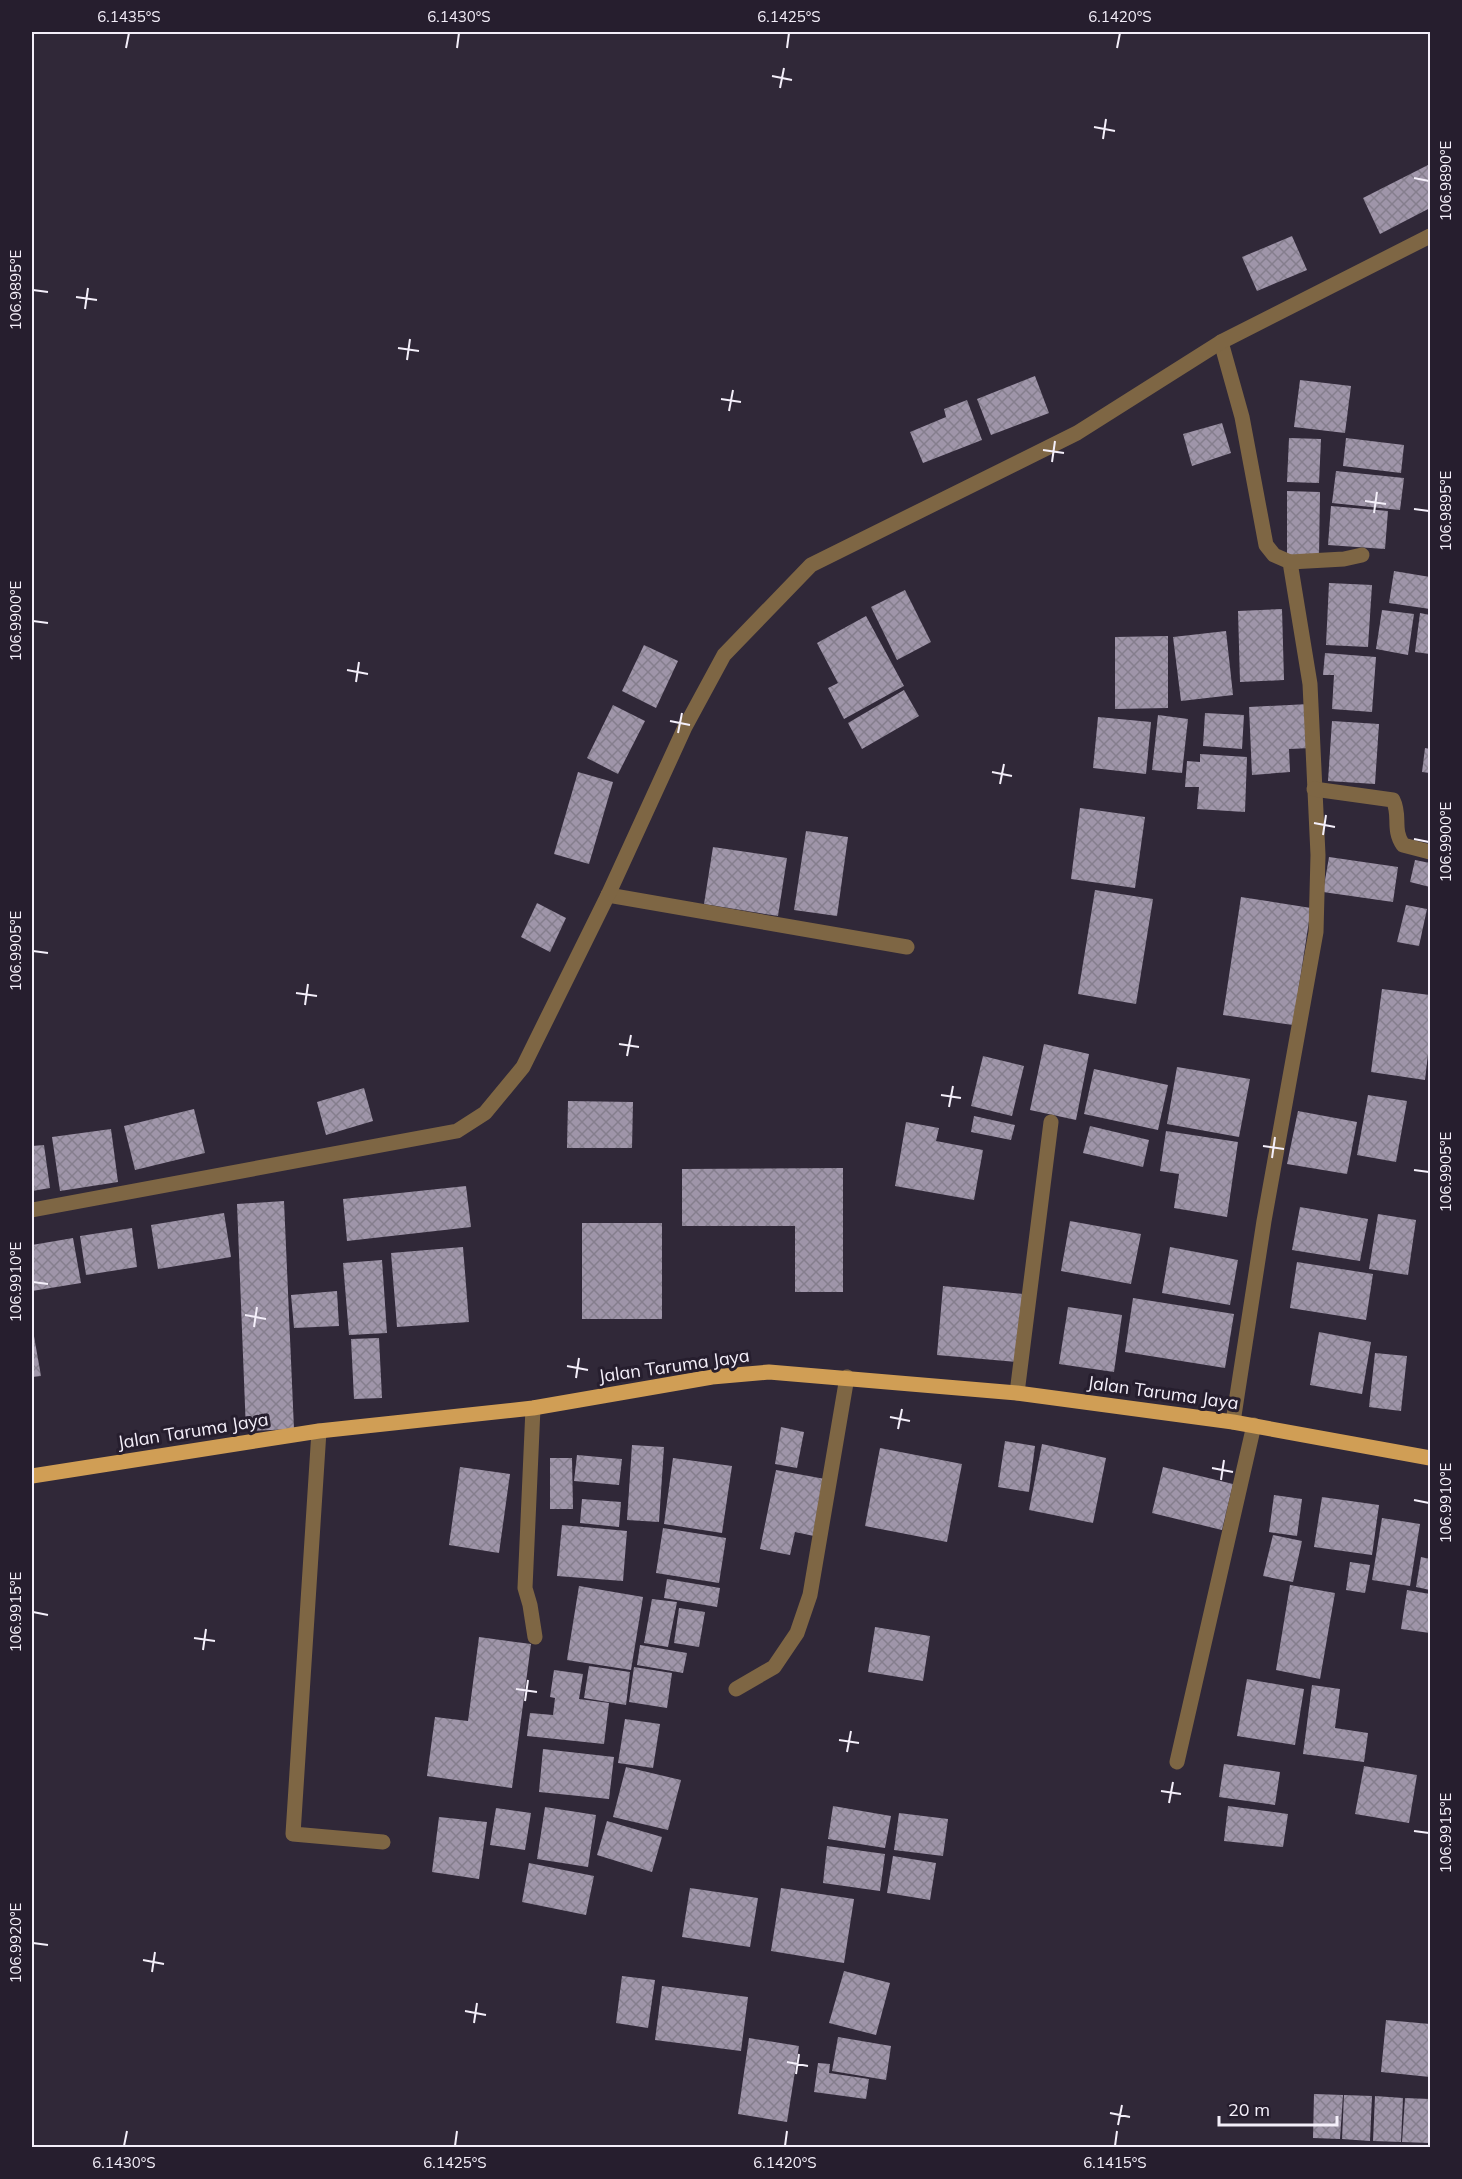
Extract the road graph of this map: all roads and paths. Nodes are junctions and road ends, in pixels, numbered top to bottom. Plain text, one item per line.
1 (1431, 236) edge
2 (1221, 342) junction
3 (1362, 555) dead end
4 (1290, 562) junction
5 (1314, 789) junction
6 (1431, 852) edge
7 (608, 895) junction
8 (907, 947) dead end
9 (1051, 1122) dead end
10 (32, 1210) edge
11 (847, 1377) junction
12 (1017, 1393) junction
13 (532, 1408) junction
14 (1233, 1422) junction
15 (1254, 1425) junction
16 (319, 1431) junction
17 (1431, 1458) edge
18 (32, 1476) edge
19 (535, 1637) dead end
20 (736, 1689) dead end
21 (1177, 1762) dead end
22 (382, 1842) dead end

1 - 2 street
2 - 4 street
2 - 7 street
3 - 4 street
4 - 5 street
5 - 6 street
5 - 14 street
7 - 8 street
7 - 10 street
9 - 12 street
11 - 12 main road, Jalan Taruma Jaya
11 - 13 main road, Jalan Taruma Jaya
11 - 20 street
12 - 14 main road, Jalan Taruma Jaya
13 - 16 main road, Jalan Taruma Jaya
13 - 19 street
14 - 15 main road, Jalan Taruma Jaya
15 - 17 main road, Jalan Taruma Jaya
15 - 21 street
16 - 18 main road, Jalan Taruma Jaya
16 - 22 street

